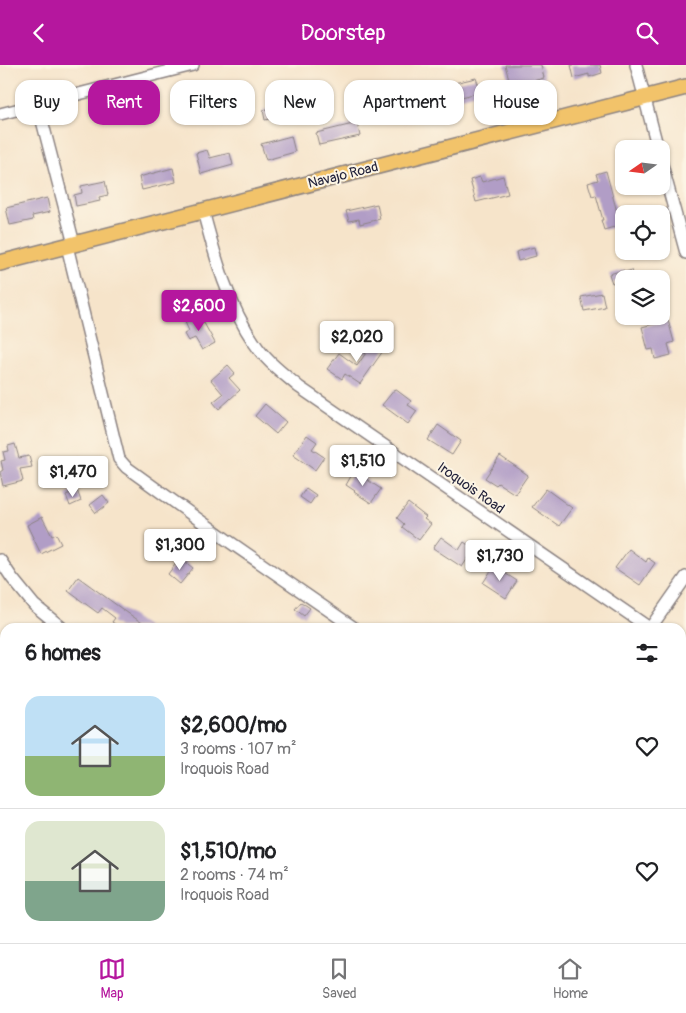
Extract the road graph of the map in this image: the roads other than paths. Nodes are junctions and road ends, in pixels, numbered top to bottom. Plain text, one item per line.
1 (193, 65) edge
2 (636, 65) edge
3 (686, 87) edge
4 (78, 95) edge
5 (644, 98) junction
6 (15, 110) edge
7 (0, 114) edge
8 (43, 125) edge
9 (656, 140) edge
10 (670, 194) edge
11 (204, 211) junction
12 (70, 245) junction
13 (686, 253) edge
14 (0, 263) edge
15 (0, 560) edge
16 (686, 577) edge
17 (56, 623) edge
18 (347, 623) edge
19 (643, 623) edge
20 (652, 623) edge

1 - 4 street
2 - 5 street
3 - 5 main road, Navajo Road
5 - 9 street
5 - 11 main road, Navajo Road
6 - 7 street
8 - 12 street
10 - 13 street
11 - 12 main road, Navajo Road
11 - 19 street, Iroquois Road
12 - 14 main road, Navajo Road
12 - 18 street
15 - 17 street
16 - 20 street

